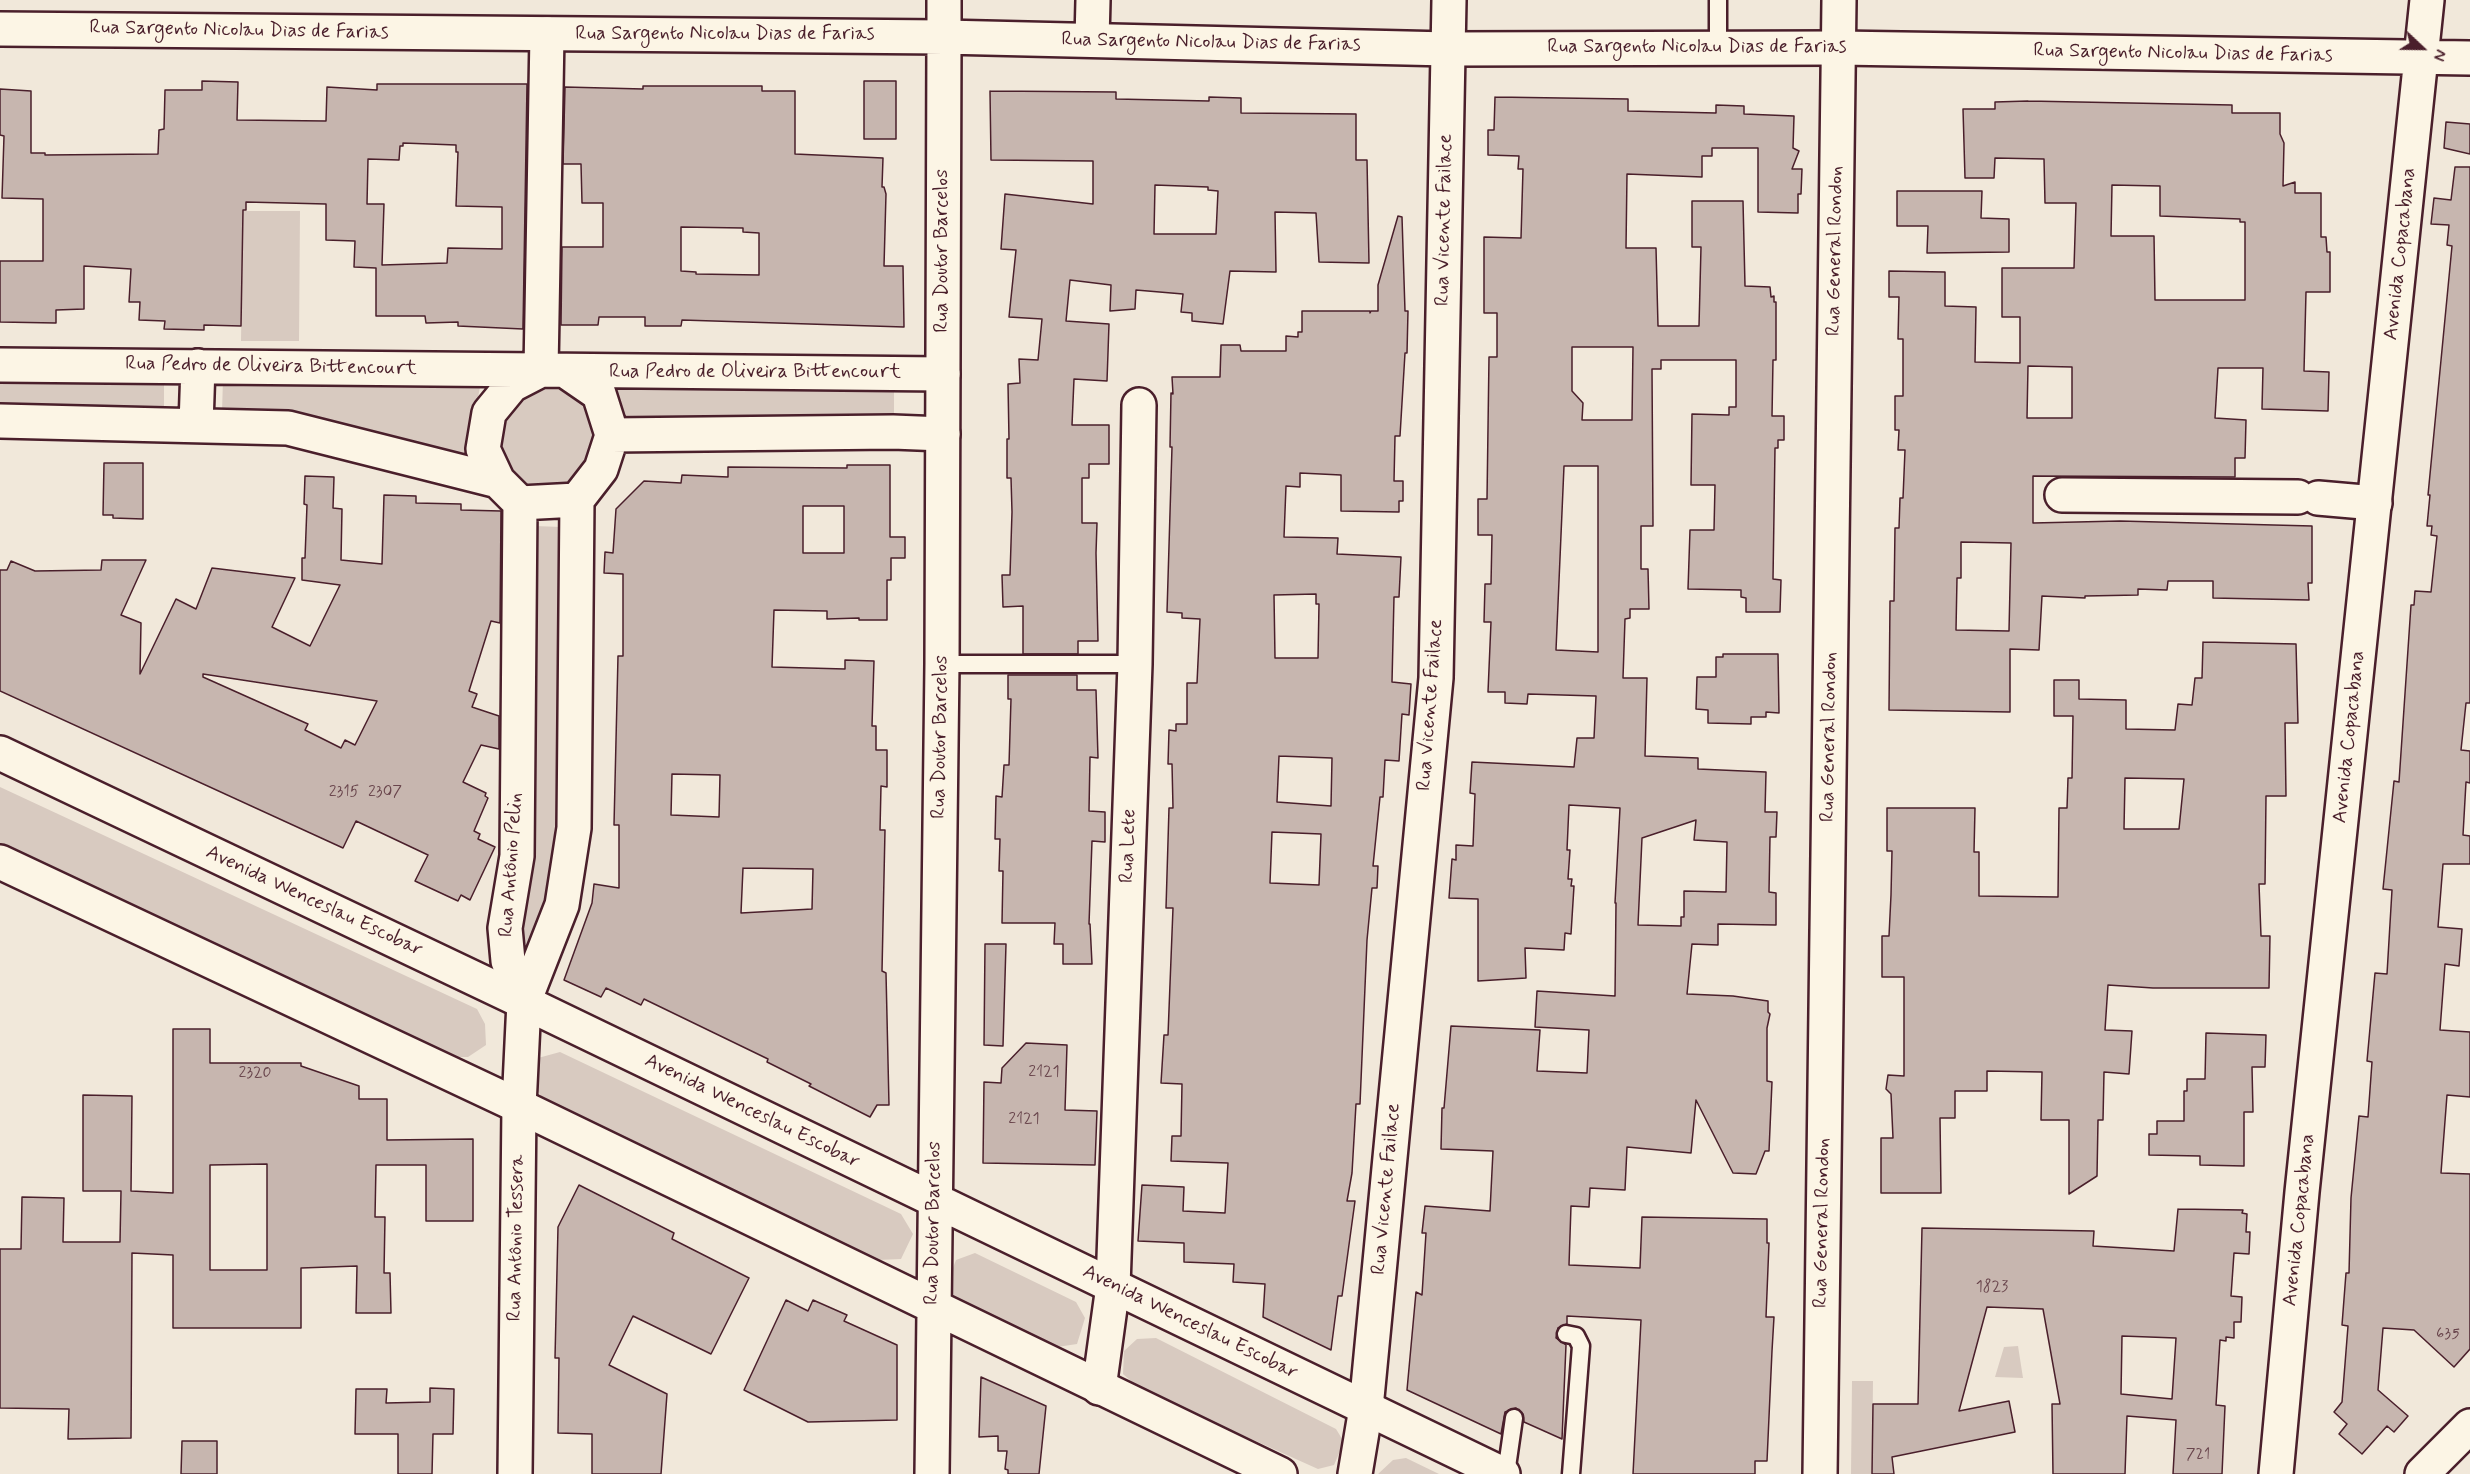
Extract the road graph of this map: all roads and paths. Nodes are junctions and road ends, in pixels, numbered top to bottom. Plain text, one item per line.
1 (944, 0) edge
2 (1093, 0) edge
3 (1449, 0) edge
4 (1718, 0) edge
5 (1839, 0) edge
6 (2427, 0) edge
7 (0, 29) edge
8 (547, 34) junction
9 (944, 37) junction
10 (1092, 40) junction
11 (1448, 48) junction
12 (1718, 48) junction
13 (1839, 48) junction
14 (2470, 58) edge
15 (2422, 59) junction
16 (0, 365) edge
17 (198, 366) junction
18 (554, 371) junction
19 (943, 374) junction
20 (1139, 405) dead end
21 (0, 420) edge
22 (196, 425) junction
23 (943, 434) junction
24 (612, 435) junction
25 (509, 492) junction
26 (2062, 495) dead end
27 (577, 500) junction
28 (2375, 503) junction
29 (942, 664) junction
30 (1135, 664) junction
31 (0, 753) edge
32 (0, 862) edge
33 (524, 1002) junction
34 (519, 1106) junction
35 (936, 1201) junction
36 (1113, 1286) junction
37 (932, 1307) junction
38 (1566, 1334) dead end
39 (1099, 1388) junction
40 (1366, 1408) junction
41 (1514, 1418) dead end
42 (2470, 1426) edge
43 (515, 1474) edge
44 (932, 1474) edge
45 (1280, 1474) edge
46 (1355, 1474) edge
47 (1504, 1474) edge
48 (1571, 1474) edge
49 (1820, 1474) edge
50 (2276, 1474) edge
51 (2422, 1474) edge

1 - 9 street, Rua Doutor Barcelos
2 - 10 street
3 - 11 street, Rua Vicente Failace
4 - 12 lane
5 - 13 street, Rua General Rondon
6 - 15 street, Avenida Copacabana
7 - 8 street, Rua Sargento Nicolau Dias de Farias
8 - 9 street, Rua Sargento Nicolau Dias de Farias
8 - 18 street
9 - 10 street, Rua Sargento Nicolau Dias de Farias
9 - 19 street, Rua Doutor Barcelos
10 - 11 street, Rua Sargento Nicolau Dias de Farias
11 - 12 street, Rua Sargento Nicolau Dias de Farias
11 - 40 street, Rua Vicente Failace
12 - 13 street, Rua Sargento Nicolau Dias de Farias
13 - 15 street, Rua Sargento Nicolau Dias de Farias
13 - 49 street, Rua General Rondon
14 - 15 street, Rua Sargento Nicolau Dias de Farias
15 - 28 street, Avenida Copacabana
16 - 17 street, Rua Pedro de Oliveira Bittencourt
17 - 18 street, Rua Pedro de Oliveira Bittencourt
17 - 22 street
18 - 19 street, Rua Pedro de Oliveira Bittencourt
18 - 24 street
18 - 25 street
19 - 23 street, Rua Doutor Barcelos
20 - 30 street, Rua Lete
21 - 22 street
22 - 25 street
23 - 24 street
23 - 29 street, Rua Doutor Barcelos
24 - 27 street
25 - 27 street
25 - 33 street, Rua Antônio Pelin
26 - 28 street
27 - 33 street, Rua Antônio Pelin
28 - 50 street, Avenida Copacabana
29 - 30 lane
29 - 35 street, Rua Doutor Barcelos
30 - 36 street, Rua Lete
31 - 33 street, Avenida Wenceslau Escobar
32 - 34 street
33 - 34 street, Rua Antônio Tessera
33 - 35 street, Avenida Wenceslau Escobar
34 - 37 street
34 - 43 street, Rua Antônio Tessera
35 - 36 street, Avenida Wenceslau Escobar
35 - 37 street, Rua Doutor Barcelos
36 - 39 street, Rua Lete
36 - 40 street, Avenida Wenceslau Escobar
37 - 39 street
37 - 44 street, Rua Doutor Barcelos
38 - 48 lane
39 - 45 street
40 - 46 street, Rua Vicente Failace
40 - 47 street, Avenida Wenceslau Escobar
41 - 47 lane
42 - 51 street

